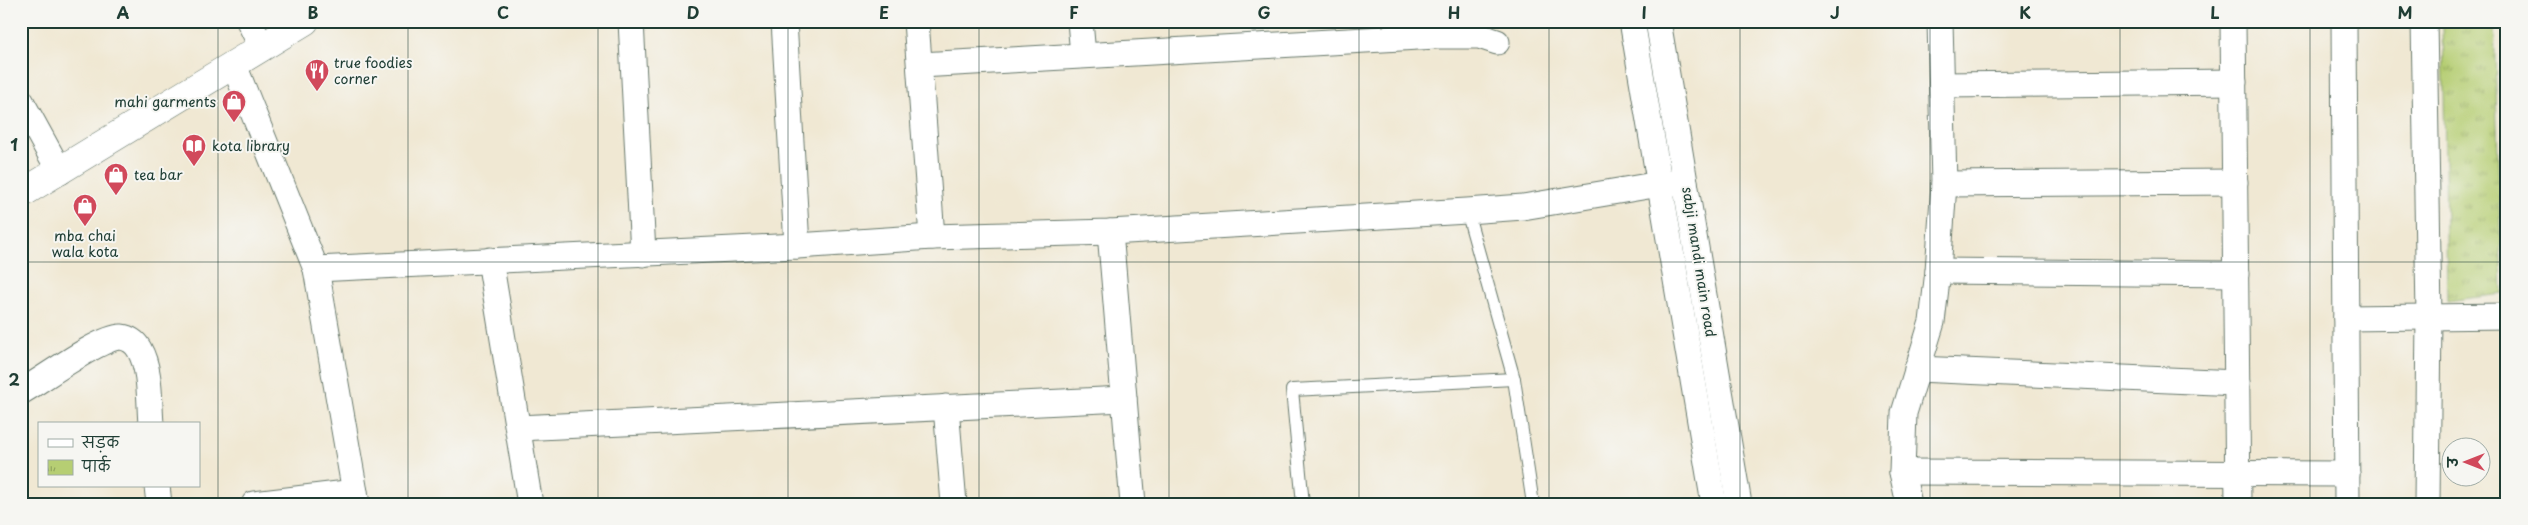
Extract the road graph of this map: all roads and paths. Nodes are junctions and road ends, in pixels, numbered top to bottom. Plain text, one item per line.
1 (249, 21) edge
2 (305, 21) edge
3 (630, 21) edge
4 (784, 21) edge
5 (916, 21) edge
6 (1080, 21) edge
7 (1632, 21) edge
8 (1658, 21) edge
9 (1940, 21) edge
10 (2233, 21) edge
11 (2344, 21) edge
12 (2424, 21) edge
13 (1435, 29) edge
14 (1497, 42) dead end
15 (262, 48) junction
16 (1083, 54) junction
17 (234, 65) junction
18 (920, 65) junction
19 (2234, 82) junction
20 (1942, 85) junction
21 (21, 101) edge
22 (60, 172) junction
23 (1685, 182) junction
24 (2235, 182) junction
25 (1660, 184) junction
26 (1944, 184) junction
27 (21, 194) edge
28 (1467, 211) junction
29 (1110, 232) junction
30 (932, 237) junction
31 (796, 246) junction
32 (643, 254) junction
33 (490, 260) junction
34 (316, 269) junction
35 (1938, 271) junction
36 (2236, 274) junction
37 (2429, 316) junction
38 (2507, 316) edge
39 (2346, 318) junction
40 (1917, 369) junction
41 (1514, 379) junction
42 (2237, 383) junction
43 (21, 392) edge
44 (1124, 399) junction
45 (946, 407) junction
46 (151, 422) edge
47 (518, 428) junction
48 (1902, 472) junction
49 (2238, 474) junction
50 (2347, 474) junction
51 (157, 488) edge
52 (356, 498) edge
53 (158, 504) edge
54 (254, 504) edge
55 (530, 504) edge
56 (954, 504) edge
57 (1133, 504) edge
58 (1303, 504) edge
59 (1533, 504) edge
60 (1714, 504) edge
61 (1739, 504) edge
62 (1909, 504) edge
63 (2238, 504) edge
64 (2347, 504) edge
65 (2427, 504) edge

1 - 15 street
2 - 15 street
3 - 32 street
4 - 31 street
5 - 18 street
6 - 16 street
7 - 25 street
8 - 23 street, sabji mandi main road
9 - 20 street
10 - 19 street
11 - 39 street
12 - 37 street
13 - 14 street
13 - 16 street
15 - 17 street
16 - 18 street
17 - 22 street
17 - 34 street
18 - 30 street
19 - 20 street
19 - 24 street
20 - 26 street
21 - 22 street
22 - 27 street
23 - 25 street
23 - 61 street, sabji mandi main road
24 - 26 street
24 - 36 street
25 - 28 street
25 - 60 street
26 - 35 street
28 - 29 street
28 - 41 lane
29 - 30 street
29 - 44 street
30 - 31 street
31 - 32 street
32 - 33 street
33 - 34 street
33 - 47 street
34 - 52 street
35 - 36 street
35 - 40 street
36 - 42 street
37 - 38 street
37 - 39 street
37 - 65 street
39 - 50 street
40 - 42 street
40 - 48 street
41 - 58 lane
41 - 59 lane
42 - 49 street
43 - 46 street
44 - 45 street
44 - 57 street
45 - 47 street
45 - 56 street
47 - 55 street
48 - 49 street
48 - 62 street
49 - 50 street
49 - 63 street
50 - 64 street
51 - 53 street
52 - 54 street

